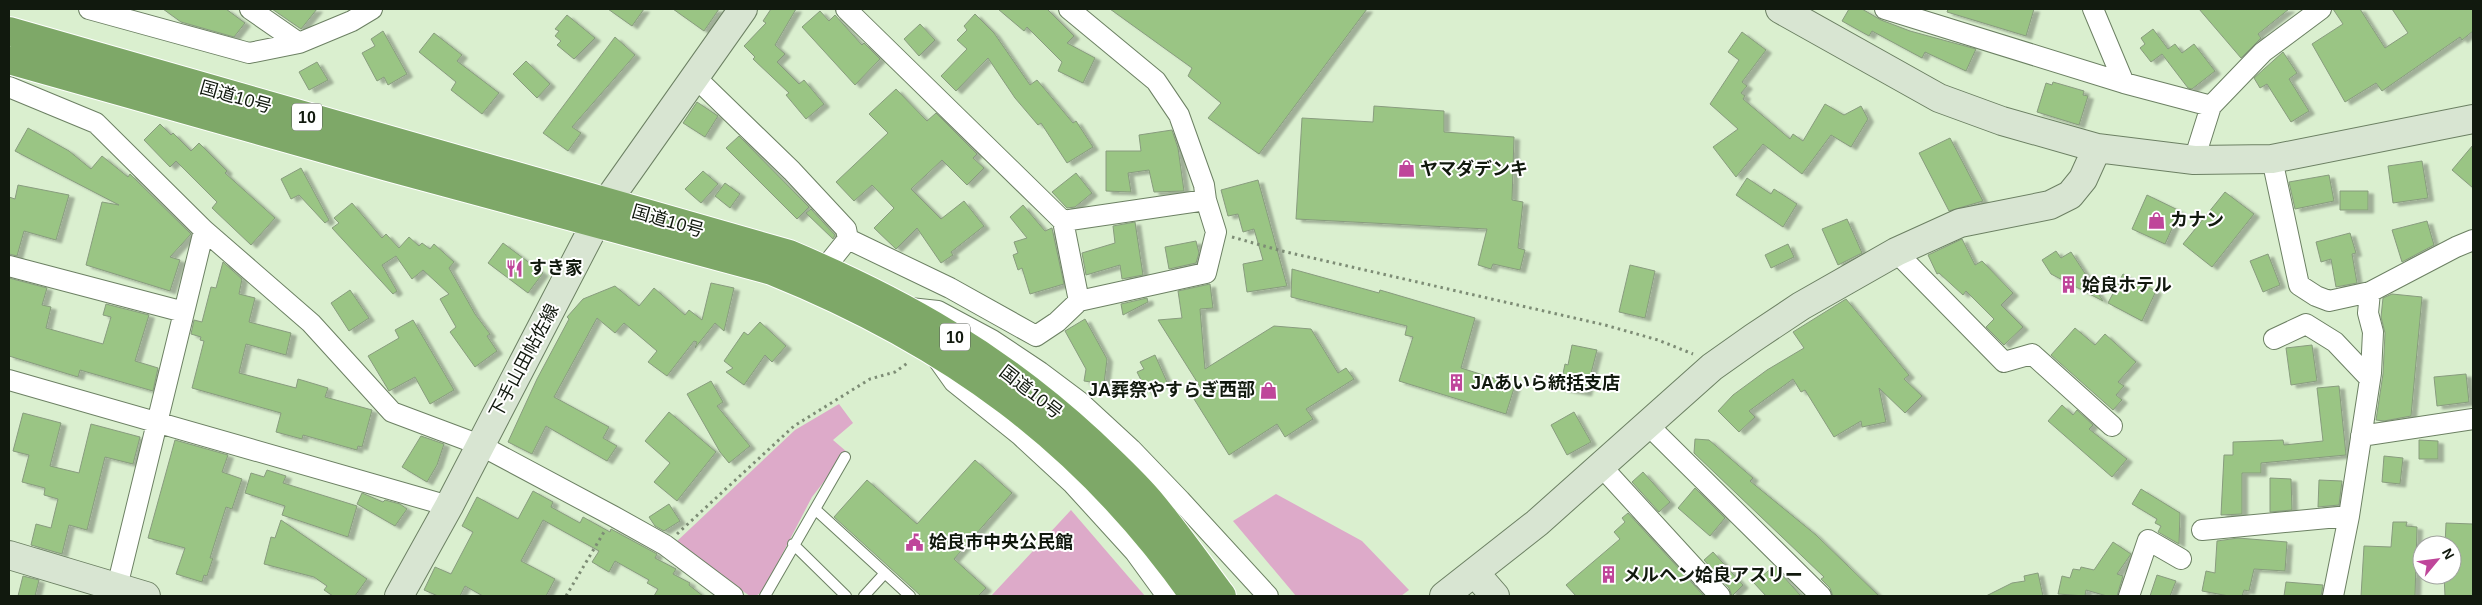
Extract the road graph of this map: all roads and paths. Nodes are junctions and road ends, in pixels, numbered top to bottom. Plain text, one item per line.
1 (89, 9) edge
2 (250, 9) edge
3 (335, 9) edge
4 (372, 9) edge
5 (743, 9) edge
6 (846, 9) edge
7 (1069, 9) edge
8 (1780, 9) edge
9 (1885, 9) edge
10 (2093, 9) edge
11 (2321, 9) edge
12 (352, 21) junction
13 (9, 31) edge
14 (299, 43) junction
15 (9, 60) edge
16 (695, 77) junction
17 (2124, 83) junction
18 (9, 88) edge
19 (2211, 106) junction
20 (2473, 118) edge
21 (2097, 148) junction
22 (2272, 159) junction
23 (2194, 160) junction
24 (1206, 200) junction
25 (601, 212) junction
26 (1063, 221) junction
27 (204, 230) junction
28 (1216, 232) junction
29 (848, 239) junction
30 (2473, 240) edge
31 (1896, 252) junction
32 (9, 266) edge
33 (824, 269) junction
34 (2370, 292) junction
35 (1079, 301) junction
36 (903, 307) junction
37 (184, 312) junction
38 (2274, 339) dead end
39 (930, 347) junction
40 (1712, 368) junction
41 (2370, 379) junction
42 (9, 380) edge
43 (2473, 419) edge
44 (157, 422) junction
45 (1647, 424) junction
46 (2112, 426) dead end
47 (2361, 436) junction
48 (480, 445) junction
49 (845, 457) dead end
50 (1601, 466) junction
51 (449, 506) junction
52 (816, 510) junction
53 (613, 516) junction
54 (2349, 516) junction
55 (2202, 530) dead end
56 (793, 544) junction
57 (665, 545) junction
58 (9, 555) edge
59 (2181, 559) dead end
60 (884, 572) junction
61 (1475, 573) junction
62 (116, 587) junction
63 (146, 596) edge
64 (399, 596) edge
65 (566, 596) edge
66 (732, 596) edge
67 (765, 596) edge
68 (846, 596) edge
69 (864, 596) edge
70 (910, 596) edge
71 (1167, 596) edge
72 (1194, 596) edge
73 (1222, 596) edge
74 (1268, 596) edge
75 (1444, 596) edge
76 (1495, 596) edge
77 (1720, 596) edge
78 (1821, 596) edge
79 (2129, 596) edge
80 (2333, 596) edge

1 - 14 street
2 - 14 street
3 - 12 street
4 - 12 street
5 - 16 street, 下手山田帖佐線
6 - 26 street
7 - 24 street
8 - 21 street
9 - 17 street
10 - 17 street
11 - 19 street
12 - 14 street
13 - 25 highway, 国道10号 / 10
15 - 25 highway, 国道10号 / 10
16 - 25 street, 下手山田帖佐線
16 - 29 street
17 - 19 street
18 - 27 street
19 - 23 street
20 - 22 street
21 - 23 street
21 - 31 street
22 - 23 street
22 - 34 street
24 - 26 street
24 - 28 street
25 - 33 highway, 国道10号 / 10
25 - 39 highway, 国道10号 / 10
25 - 48 street, 下手山田帖佐線
26 - 35 street
27 - 37 street
27 - 48 street
28 - 35 street
28 - 40 path
29 - 33 street
29 - 35 street
30 - 34 street
31 - 40 street
31 - 46 street
32 - 37 street
33 - 36 highway, 国道10号 / 10
34 - 41 street
36 - 73 highway, 国道10号 / 10
36 - 74 street
37 - 44 street
38 - 41 street
39 - 57 path
39 - 71 street
39 - 72 highway, 国道10号 / 10
40 - 45 street
41 - 47 street
42 - 44 street
43 - 47 street
44 - 51 street
44 - 62 street
45 - 50 street
45 - 78 street
47 - 54 street
48 - 51 street, 下手山田帖佐線
48 - 53 street
49 - 52 lane
50 - 61 street
50 - 77 street
51 - 64 street, 下手山田帖佐線
52 - 56 lane
52 - 60 lane
53 - 57 street
53 - 65 path
54 - 55 street
54 - 80 street
56 - 67 lane
56 - 68 lane
57 - 66 street
58 - 62 street
59 - 79 street
60 - 69 lane
60 - 70 lane
61 - 75 street
61 - 76 street
62 - 63 street

